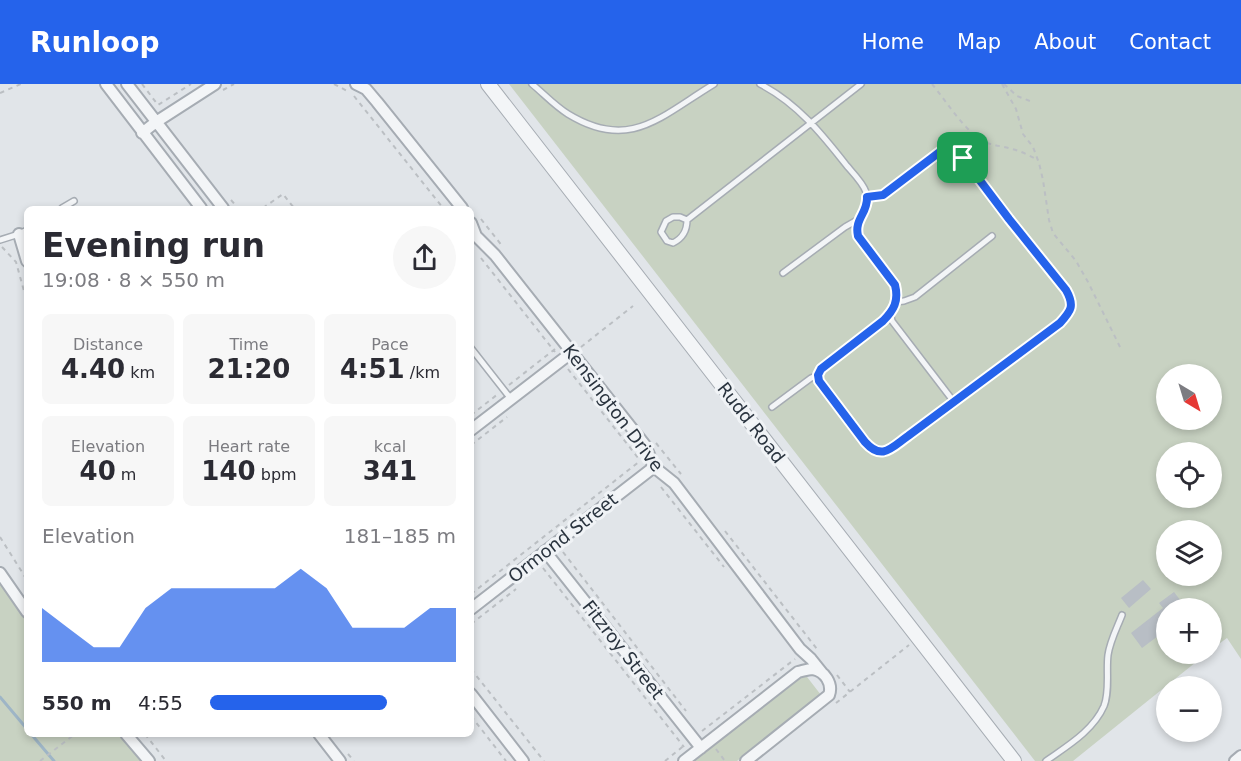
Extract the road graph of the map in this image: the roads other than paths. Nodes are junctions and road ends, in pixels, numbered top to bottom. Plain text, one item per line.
1 (106, 84) edge
2 (127, 84) edge
3 (356, 84) edge
4 (488, 84) edge
5 (532, 84) edge
6 (714, 84) edge
7 (760, 84) edge
8 (861, 84) edge
9 (216, 89) edge
10 (156, 122) junction
11 (812, 123) junction
12 (142, 133) junction
13 (867, 197) junction
14 (74, 201) dead end
15 (227, 204) edge
16 (65, 206) edge
17 (199, 206) edge
18 (460, 206) edge
19 (859, 219) junction
20 (687, 220) junction
21 (23, 232) edge
22 (992, 236) dead end
23 (474, 238) edge
24 (0, 240) edge
25 (783, 273) dead end
26 (896, 302) junction
27 (892, 312) junction
28 (474, 352) edge
29 (566, 356) junction
30 (818, 375) junction
31 (511, 399) junction
32 (954, 402) junction
33 (772, 407) dead end
34 (474, 428) edge
35 (651, 469) junction
36 (545, 551) junction
37 (0, 573) edge
38 (474, 607) edge
39 (24, 608) edge
40 (1122, 615) dead end
41 (798, 654) junction
42 (798, 672) junction
43 (823, 674) junction
44 (474, 698) edge
45 (129, 737) edge
46 (133, 737) edge
47 (321, 737) edge
48 (136, 745) junction
49 (705, 745) junction
50 (1241, 756) edge
51 (688, 758) edge
52 (149, 761) edge
53 (340, 761) edge
54 (523, 761) edge
55 (747, 761) edge
56 (1014, 761) edge
57 (1046, 761) edge
58 (1235, 761) edge

1 - 12 street
2 - 10 street
3 - 18 street
4 - 56 street, Rudd Road
5 - 6 lane
7 - 11 lane
8 - 11 lane
9 - 10 street
10 - 12 street
10 - 15 street
11 - 13 lane
11 - 20 lane
12 - 17 street
13 - 19 lane
13 - 32 lane
14 - 16 lane
19 - 25 lane
19 - 26 lane
20 - 20 lane
21 - 24 lane
22 - 26 lane
23 - 29 street, Kensington Drive
26 - 27 lane
27 - 30 lane
27 - 32 lane
28 - 31 lane
29 - 31 street
29 - 35 street, Kensington Drive
30 - 32 lane
30 - 33 lane
31 - 34 street
35 - 36 street, Ormond Street
35 - 41 street, Kensington Drive
36 - 38 street, Ormond Street
36 - 49 street, Fitzroy Street
37 - 39 street
40 - 57 lane
41 - 42 street
41 - 43 street, Kensington Drive
42 - 43 street
42 - 49 street
43 - 55 street
44 - 54 street
45 - 48 street
46 - 48 street
47 - 53 street
48 - 52 street
49 - 51 street
50 - 58 street

